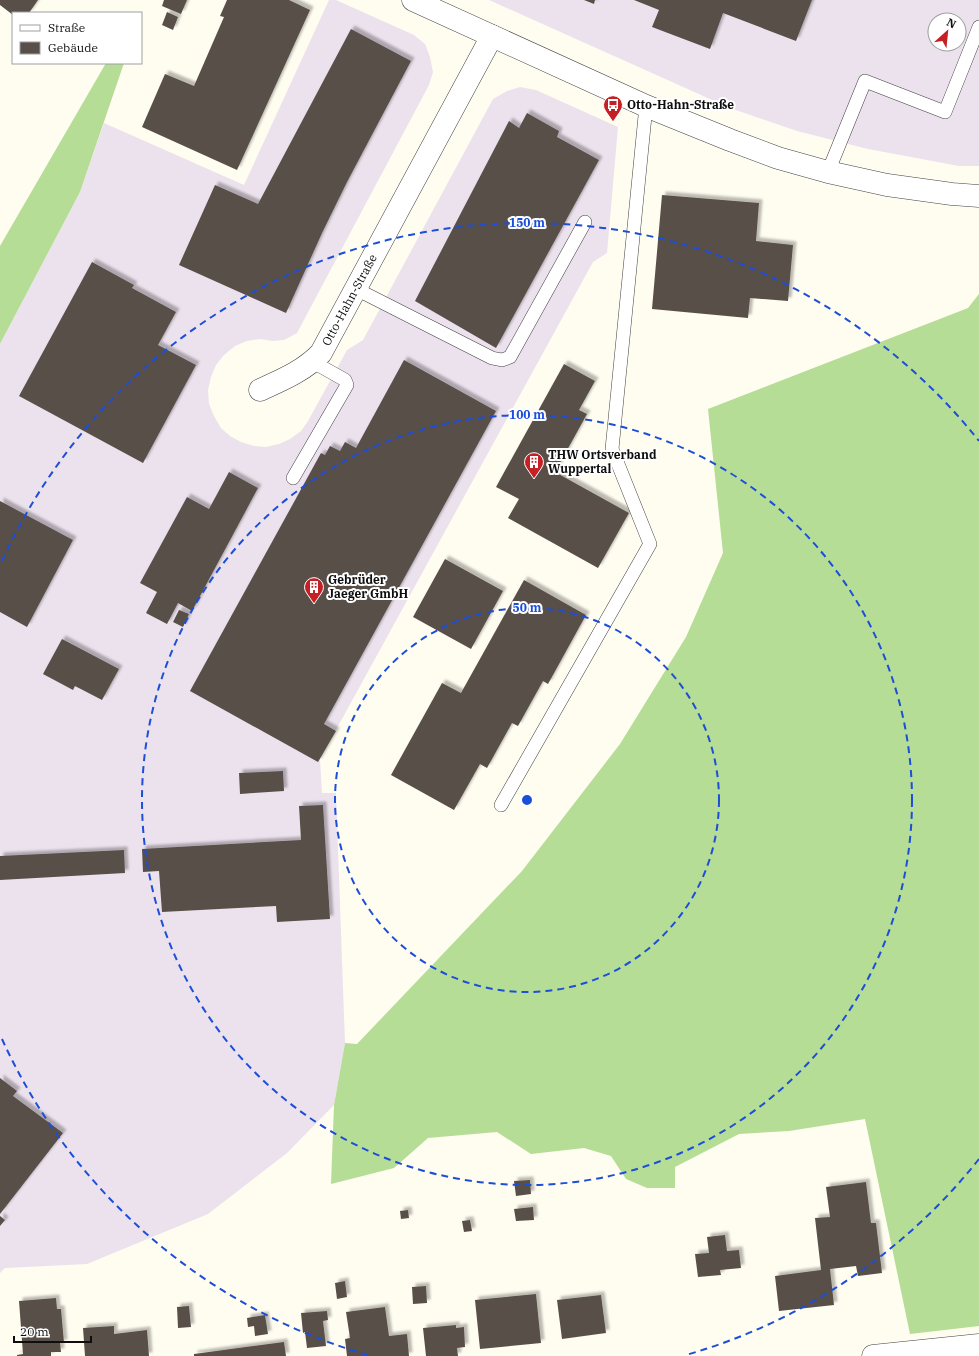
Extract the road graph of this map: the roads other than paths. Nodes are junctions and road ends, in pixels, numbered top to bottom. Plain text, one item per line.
1 (418, 1) edge
2 (979, 27) edge
3 (492, 36) junction
4 (646, 106) junction
5 (828, 172) junction
6 (979, 196) edge
7 (585, 222) dead end
8 (356, 289) junction
9 (313, 362) junction
10 (260, 390) dead end
11 (293, 478) dead end
12 (501, 805) dead end
13 (979, 1345) edge
14 (873, 1356) edge

1 - 3 street
2 - 5 lane
3 - 4 street
3 - 8 street, Otto-Hahn-Straße
4 - 5 street
4 - 12 lane
5 - 6 street
7 - 8 lane
8 - 9 street, Otto-Hahn-Straße
9 - 10 street, Otto-Hahn-Straße
9 - 11 lane
13 - 14 street

